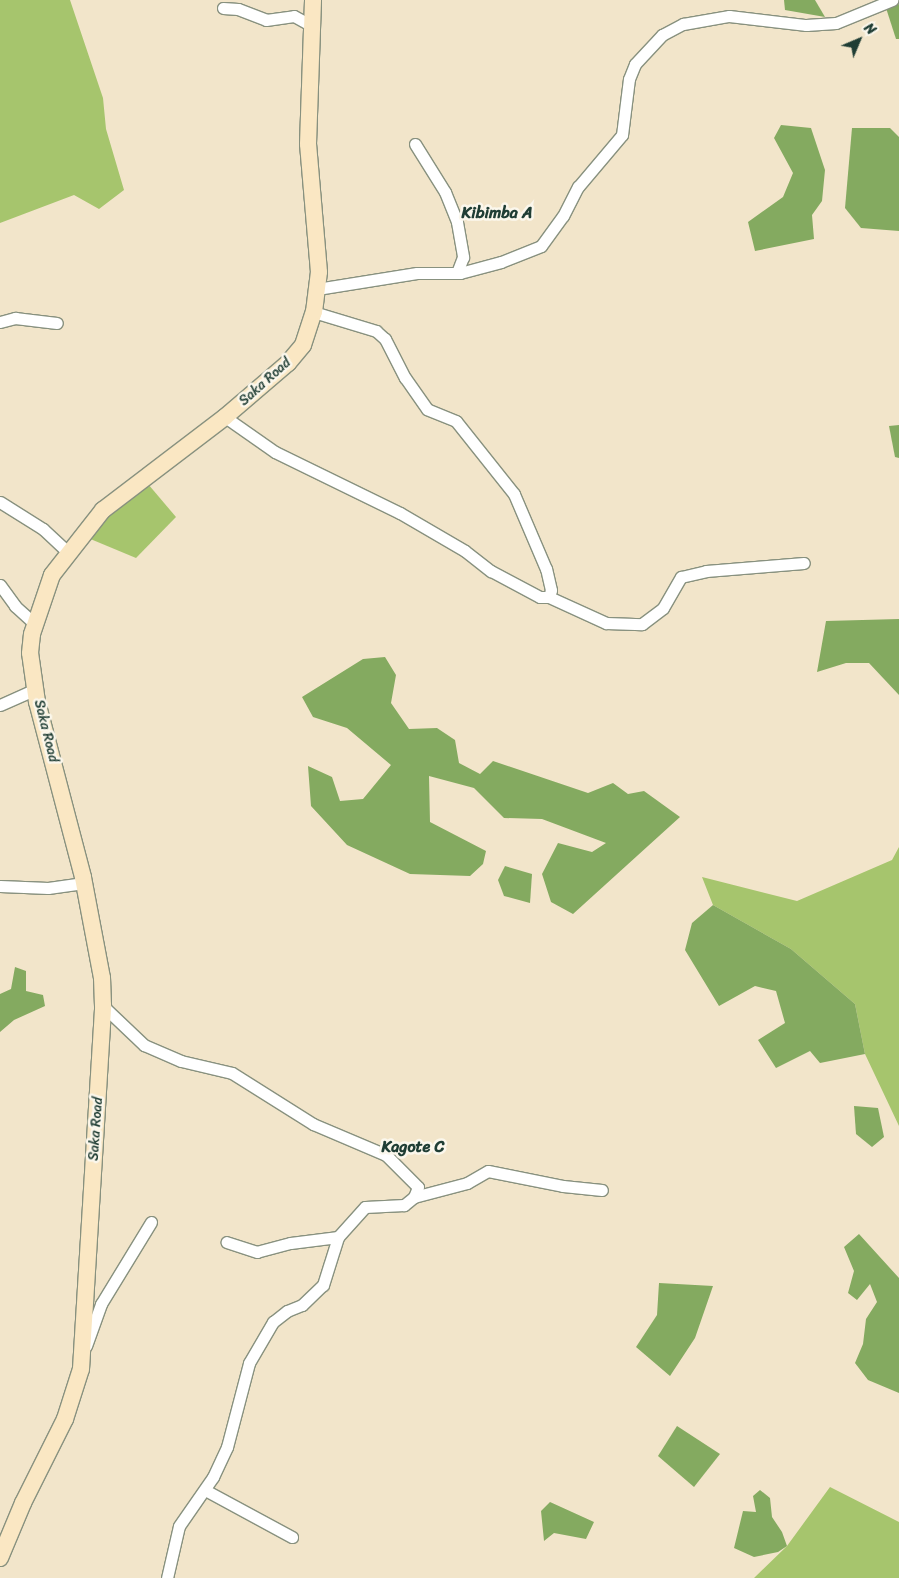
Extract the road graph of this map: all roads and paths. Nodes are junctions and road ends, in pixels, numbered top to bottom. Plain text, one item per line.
1 (313, 0) edge
2 (892, 0) edge
3 (223, 8) dead end
4 (312, 26) junction
5 (415, 144) dead end
6 (457, 273) junction
7 (317, 289) junction
8 (314, 312) junction
9 (0, 322) edge
10 (58, 323) dead end
11 (225, 418) junction
12 (0, 502) edge
13 (69, 553) junction
14 (804, 563) dead end
15 (0, 585) edge
16 (549, 597) junction
17 (35, 624) junction
18 (36, 689) junction
19 (0, 705) edge
20 (84, 883) junction
21 (0, 886) edge
22 (103, 1006) junction
23 (602, 1190) dead end
24 (414, 1197) junction
25 (151, 1222) dead end
26 (338, 1237) junction
27 (227, 1242) dead end
28 (83, 1352) junction
29 (204, 1490) junction
30 (292, 1537) dead end
31 (0, 1558) edge
32 (167, 1578) edge

1 - 4 main road, Saka Road
2 - 6 street
3 - 4 street
4 - 7 main road, Saka Road
5 - 6 street
6 - 7 street
7 - 8 main road, Saka Road
8 - 11 main road, Saka Road
8 - 16 street
9 - 10 street
11 - 13 main road, Saka Road
11 - 16 street
12 - 13 street
13 - 17 main road, Saka Road
14 - 16 street
15 - 17 street
17 - 18 main road, Saka Road
18 - 19 street
18 - 20 main road, Saka Road
20 - 21 street
20 - 22 main road, Saka Road
22 - 24 street
22 - 28 main road, Saka Road
23 - 24 street
24 - 26 street
25 - 28 street
26 - 27 street
26 - 29 street
28 - 31 main road, Saka Road
29 - 30 street
29 - 32 street

